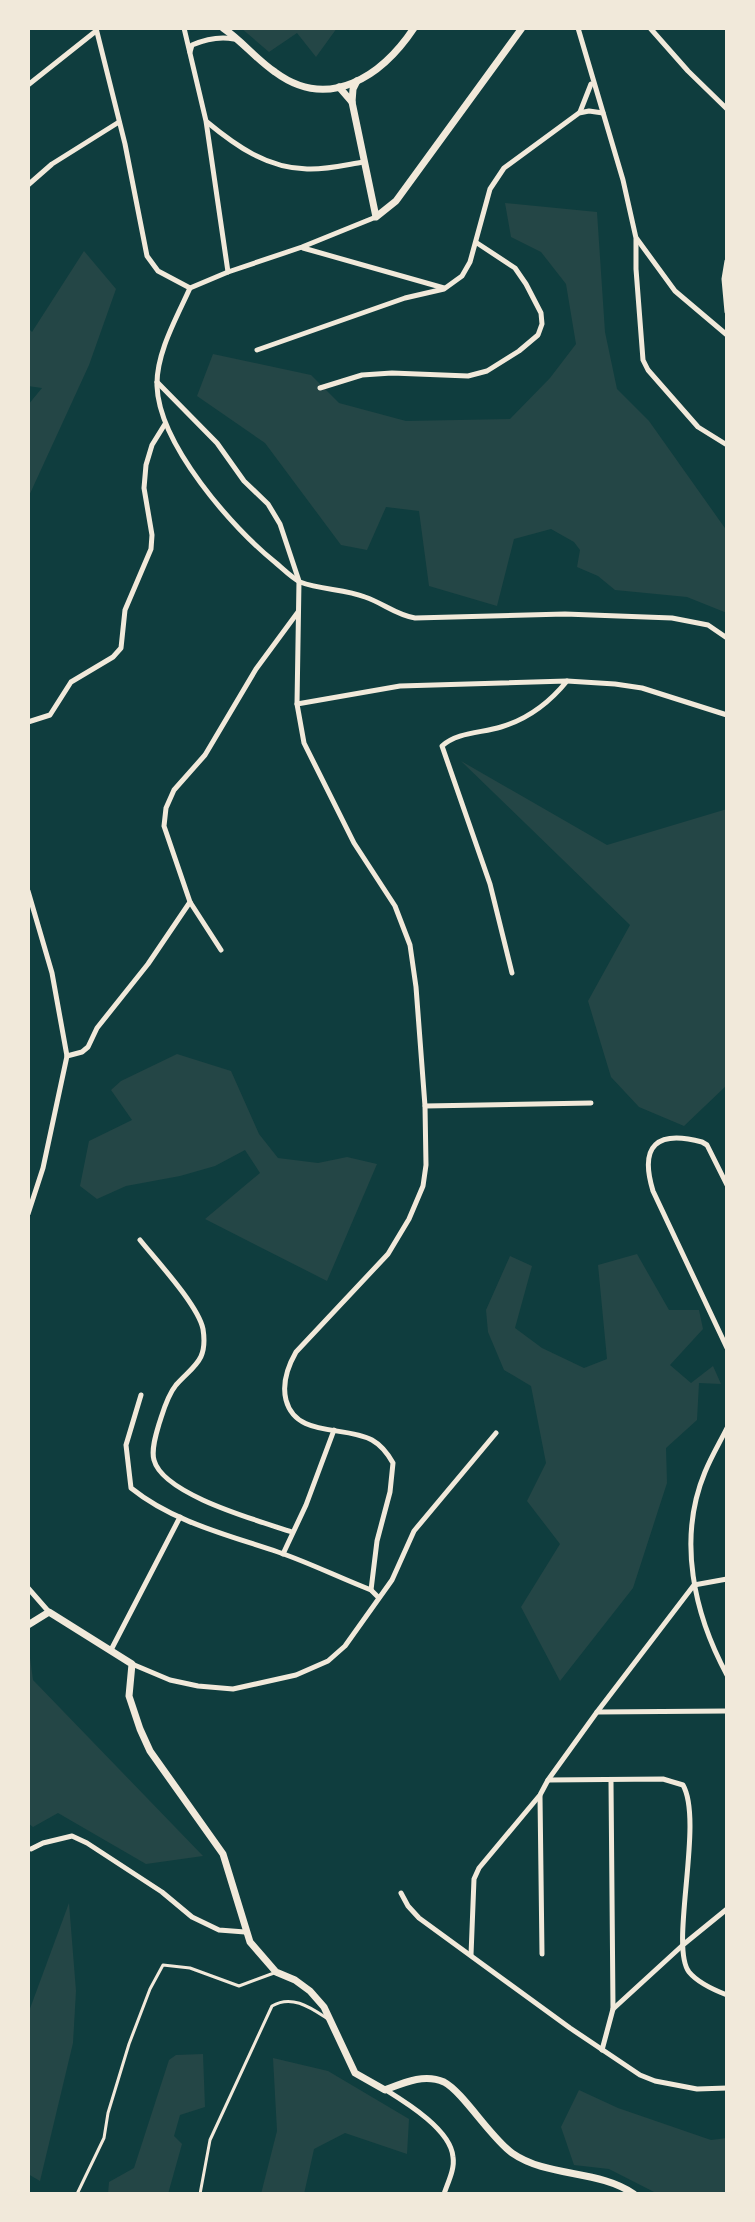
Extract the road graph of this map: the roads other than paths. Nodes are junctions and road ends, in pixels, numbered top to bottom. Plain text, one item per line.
1 (184, 28) edge
2 (223, 28) edge
3 (414, 28) edge
4 (522, 28) edge
5 (578, 28) edge
6 (650, 28) edge
7 (96, 29) edge
8 (239, 40) junction
9 (190, 53) junction
10 (357, 81) junction
11 (592, 82) junction
12 (28, 85) edge
13 (339, 87) junction
14 (352, 102) junction
15 (727, 109) edge
16 (579, 113) junction
17 (603, 113) junction
18 (206, 121) junction
19 (119, 122) junction
20 (363, 162) junction
21 (28, 185) edge
22 (376, 217) junction
23 (636, 238) junction
24 (477, 243) junction
25 (302, 247) junction
26 (727, 261) edge
27 (228, 272) junction
28 (190, 288) junction
29 (444, 289) junction
30 (727, 312) edge
31 (727, 335) edge
32 (257, 350) dead end
33 (157, 382) junction
34 (320, 388) dead end
35 (165, 423) junction
36 (727, 445) edge
37 (299, 581) junction
38 (298, 611) junction
39 (727, 638) edge
40 (567, 681) junction
41 (297, 704) junction
42 (727, 715) edge
43 (28, 722) edge
44 (28, 891) edge
45 (190, 902) junction
46 (221, 950) dead end
47 (512, 973) dead end
48 (67, 1056) junction
49 (591, 1103) dead end
50 (425, 1106) junction
51 (727, 1185) edge
52 (28, 1214) edge
53 (140, 1240) dead end
54 (727, 1348) edge
55 (141, 1395) dead end
56 (727, 1428) edge
57 (334, 1430) junction
58 (496, 1433) dead end
59 (180, 1517) junction
60 (292, 1532) junction
61 (283, 1554) junction
62 (727, 1579) edge
63 (694, 1585) junction
64 (28, 1588) edge
65 (371, 1590) junction
66 (378, 1597) junction
67 (49, 1612) junction
68 (28, 1625) edge
69 (111, 1650) junction
70 (132, 1664) junction
71 (727, 1675) edge
72 (727, 1711) edge
73 (597, 1712) junction
74 (548, 1780) junction
75 (611, 1781) junction
76 (540, 1795) junction
77 (31, 1849) dead end
78 (401, 1893) dead end
79 (727, 1909) edge
80 (245, 1932) junction
81 (684, 1944) junction
82 (542, 1954) dead end
83 (471, 1955) junction
84 (276, 1972) junction
85 (727, 1995) edge
86 (613, 2009) junction
87 (331, 2020) junction
88 (602, 2050) junction
89 (727, 2088) edge
90 (385, 2090) junction
91 (77, 2194) edge
92 (200, 2194) edge
93 (444, 2194) edge
94 (634, 2194) edge

1 - 9 street
2 - 8 street
3 - 10 street
4 - 22 street
5 - 11 street
6 - 15 street
7 - 12 street
7 - 19 street
8 - 9 street
8 - 13 street
9 - 18 street
10 - 13 street
10 - 14 street
11 - 16 street
11 - 17 street
13 - 14 street
14 - 20 street
16 - 17 street
16 - 24 street
17 - 23 street
18 - 20 street
18 - 27 street
19 - 21 street
19 - 28 street
20 - 22 street
22 - 25 street
23 - 31 street
23 - 36 street
24 - 29 street
24 - 34 street
25 - 27 street
25 - 29 street
26 - 30 street
27 - 28 street
28 - 33 street
29 - 32 street
33 - 35 street
33 - 37 street
35 - 37 street
35 - 43 street
37 - 38 street
37 - 39 street
38 - 41 street
38 - 45 street
40 - 41 street
40 - 42 street
40 - 47 street
41 - 50 street
44 - 48 street
45 - 46 street
45 - 48 street
48 - 52 street
49 - 50 street
50 - 57 street
51 - 54 street
53 - 60 street
55 - 59 street
56 - 63 street
57 - 60 street
57 - 65 street
58 - 66 street
59 - 61 street
59 - 69 street
60 - 61 street
61 - 65 street
62 - 63 street
63 - 71 street
63 - 73 street
64 - 67 street
65 - 66 street
66 - 70 street
67 - 68 street
67 - 69 street
69 - 70 street
70 - 80 street
72 - 73 street
73 - 74 street
74 - 75 street
74 - 76 street
75 - 81 street
75 - 86 street
76 - 82 street
76 - 83 street
77 - 80 street
78 - 83 street
79 - 81 street
80 - 84 street
81 - 85 street
81 - 86 street
83 - 88 street
84 - 87 street
84 - 91 lane
86 - 88 street
87 - 90 street
87 - 92 lane
88 - 89 street
90 - 93 street
90 - 94 street

